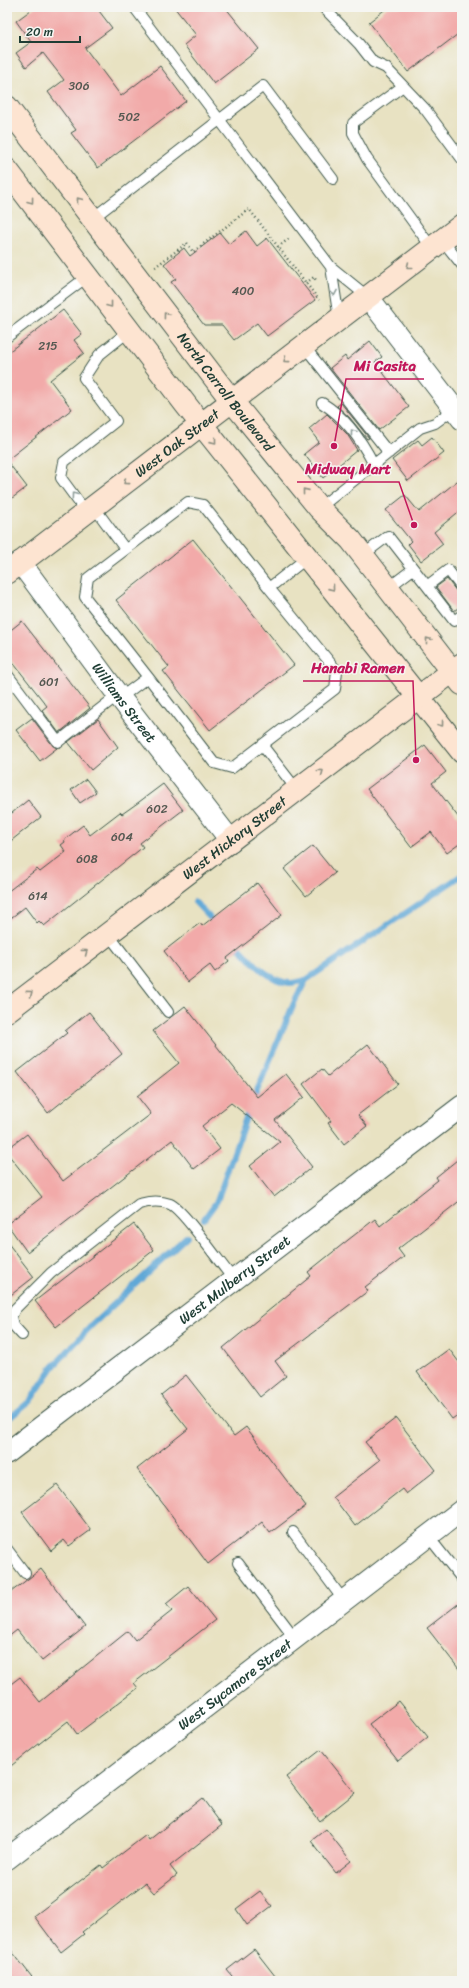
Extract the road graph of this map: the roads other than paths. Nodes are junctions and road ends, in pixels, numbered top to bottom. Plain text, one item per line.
1 (134, 7) edge
2 (323, 7) edge
3 (403, 86) junction
4 (7, 107) edge
5 (221, 120) junction
6 (462, 159) edge
7 (7, 170) edge
8 (332, 179) dead end
9 (92, 218) junction
10 (462, 225) edge
11 (437, 244) junction
12 (462, 265) edge
13 (331, 267) junction
14 (88, 276) junction
15 (368, 297) junction
16 (339, 319) junction
17 (130, 331) junction
18 (7, 337) edge
19 (304, 346) junction
20 (232, 401) junction
21 (322, 403) dead end
22 (458, 414) edge
23 (201, 424) junction
24 (389, 453) junction
25 (374, 465) junction
26 (319, 508) junction
27 (90, 509) junction
28 (125, 549) junction
29 (363, 555) junction
30 (308, 557) junction
31 (413, 568) junction
32 (11, 569) edge
33 (427, 586) junction
34 (269, 588) junction
35 (388, 588) junction
36 (462, 588) edge
37 (462, 615) edge
38 (459, 673) edge
39 (7, 674) edge
40 (148, 678) junction
41 (119, 696) junction
42 (420, 697) junction
43 (262, 745) junction
44 (462, 752) edge
45 (297, 790) junction
46 (231, 841) junction
47 (108, 934) junction
48 (7, 1011) edge
49 (168, 1012) dead end
50 (462, 1106) edge
51 (234, 1280) junction
52 (22, 1335) dead end
53 (7, 1453) edge
54 (462, 1510) edge
55 (293, 1532) dead end
56 (428, 1536) junction
57 (7, 1549) edge
58 (238, 1563) dead end
59 (25, 1573) dead end
60 (462, 1579) edge
61 (344, 1601) junction
62 (295, 1638) junction
63 (7, 1859) edge

1 - 5 lane
2 - 3 lane
3 - 6 lane
3 - 11 lane
9 -> 4 main road, North Carroll Boulevard
5 - 8 lane
5 - 9 lane
5 - 13 lane
7 -> 14 main road
20 -> 9 main road, North Carroll Boulevard
10 - 11 main road, West Oak Street
11 - 12 lane
11 -> 15 main road, West Oak Street
13 - 15 lane
13 -> 16 lane
14 -> 17 main road
14 - 18 lane
15 - 16 main road, West Oak Street
15 - 22 street
16 - 19 main road, West Oak Street
17 - 23 main road
27 -> 17 lane
19 -> 20 main road, West Oak Street
19 - 24 lane
20 - 23 main road, West Oak Street
26 -> 20 main road, North Carroll Boulevard
25 -> 21 lane
22 - 24 lane
23 -> 27 main road, West Oak Street
23 -> 30 main road
24 - 25 lane
25 - 26 lane
26 - 29 main road, North Carroll Boulevard
27 - 28 lane
27 - 32 main road, West Oak Street
28 - 34 lane
28 - 40 lane
29 - 31 lane
29 - 35 main road, North Carroll Boulevard
30 - 34 lane
30 -> 42 main road
31 - 33 lane
31 - 35 lane
32 - 41 street, Williams Street
33 - 36 lane
33 - 37 lane
34 - 43 lane
38 -> 35 main road, North Carroll Boulevard
38 - 42 main road, West Hickory Street
39 - 41 lane
40 - 41 lane
40 - 43 lane
41 - 46 street, Williams Street
42 -> 44 main road
45 -> 42 main road, West Hickory Street
43 - 45 lane
45 - 46 main road, West Hickory Street
46 - 47 main road, West Hickory Street
48 -> 47 main road, West Hickory Street
47 - 49 lane
50 - 51 street, West Mulberry Street
51 - 52 lane
51 - 53 street, West Mulberry Street
54 - 56 street, West Sycamore Street
55 - 61 lane
56 - 60 lane
56 - 61 street, West Sycamore Street
57 - 59 lane
58 - 62 lane
61 - 62 street, West Sycamore Street
62 - 63 street, West Sycamore Street

